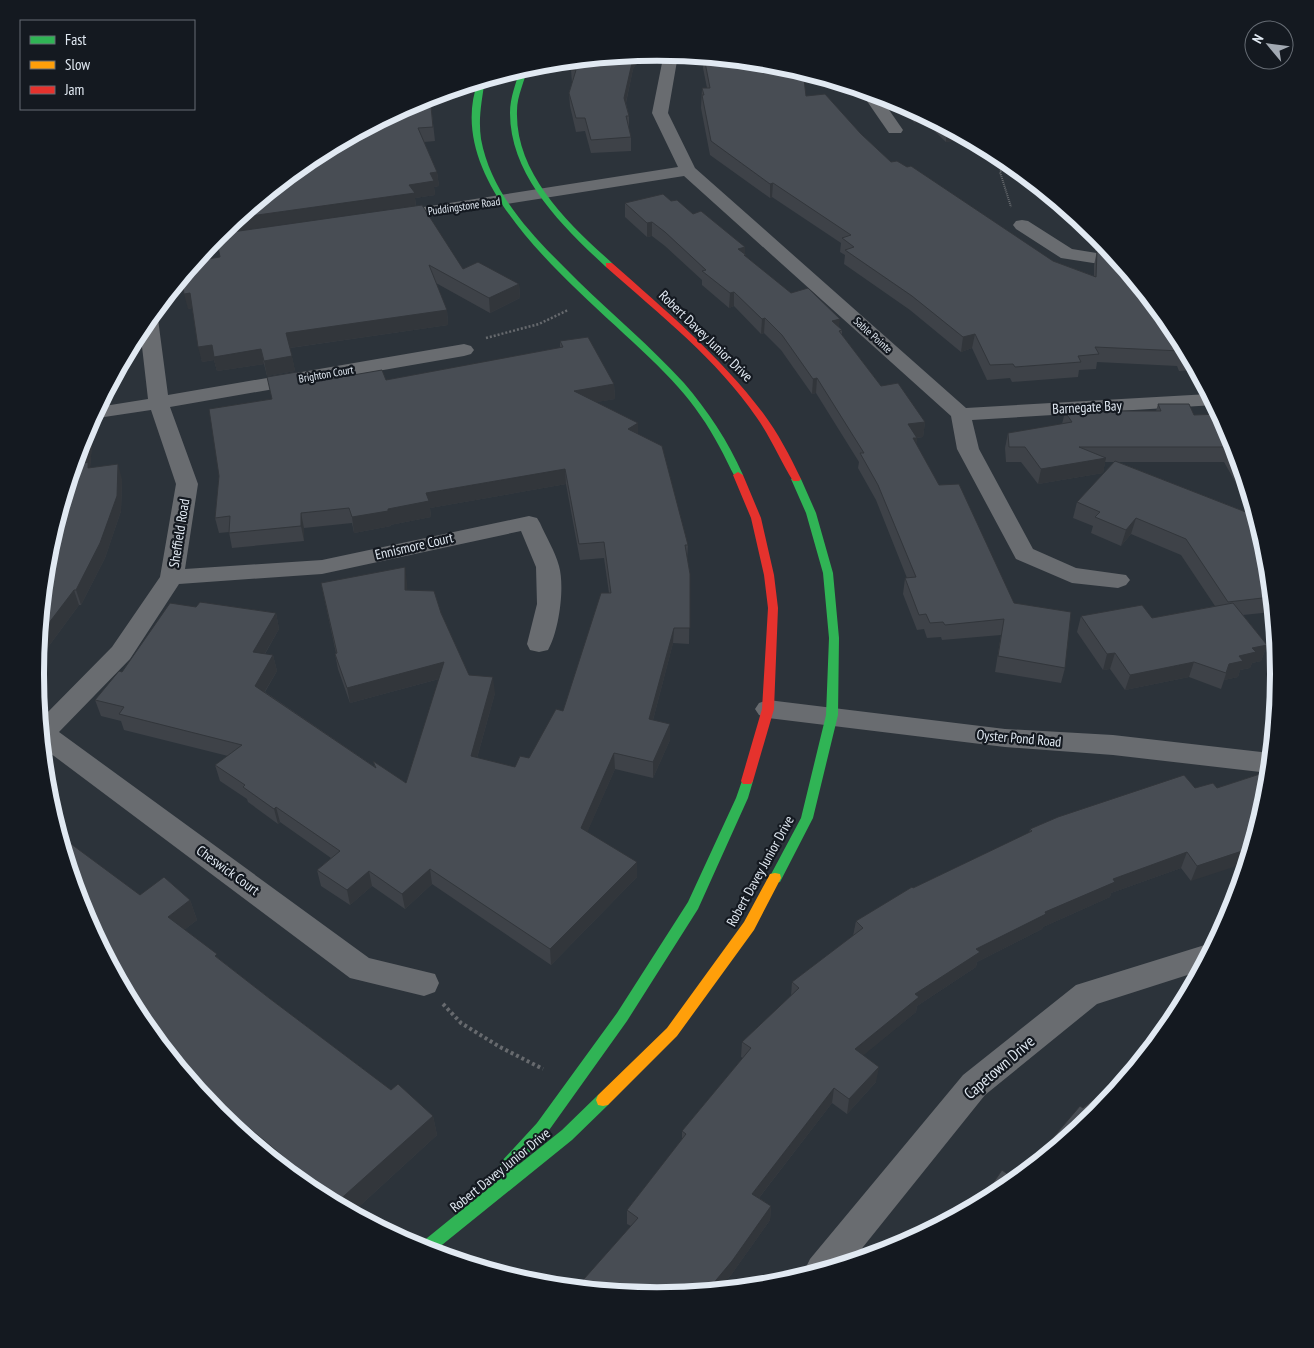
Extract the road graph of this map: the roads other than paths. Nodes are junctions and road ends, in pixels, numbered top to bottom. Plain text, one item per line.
1 (670, 61) edge
2 (521, 77) edge
3 (480, 87) edge
4 (875, 101) edge
5 (895, 130) dead end
6 (688, 170) junction
7 (542, 194) junction
8 (501, 201) junction
9 (376, 219) edge
10 (1022, 225) road end
11 (264, 235) edge
12 (221, 242) edge
13 (1109, 261) edge
14 (149, 330) edge
15 (464, 350) road end
16 (1206, 400) edge
17 (159, 404) junction
18 (102, 413) edge
19 (961, 414) junction
20 (172, 577) junction
21 (1118, 580) dead end
22 (539, 644) dead end
23 (768, 708) junction
24 (832, 715) junction
25 (47, 729) edge
26 (47, 738) edge
27 (1264, 762) edge
28 (1200, 959) edge
29 (424, 983) road end
30 (446, 1233) junction
31 (431, 1244) edge
32 (829, 1262) edge

1 - 6 street, Sable Pointe
2 - 7 main road, Robert Davey Junior Drive
3 - 8 main road, Robert Davey Junior Drive
4 - 5 street
6 - 7 street, Puddingstone Road
6 - 19 street, Sable Pointe
7 - 8 street, Puddingstone Road
7 - 24 main road, Robert Davey Junior Drive
8 - 9 street, Puddingstone Road
8 - 23 main road, Robert Davey Junior Drive
10 - 13 street
11 - 12 street
14 - 17 street, Sheffield Road
15 - 17 street, Brighton Court
16 - 19 street, Barnegate Bay
17 - 18 street, Brighton Court
17 - 20 street, Sheffield Road
19 - 21 street
20 - 22 street, Ennismore Court
20 - 25 street, Sheffield Road
23 - 24 street, Oyster Pond Road
23 - 30 main road, Robert Davey Junior Drive
24 - 27 street, Oyster Pond Road
24 - 30 main road, Robert Davey Junior Drive
26 - 29 street, Cheswick Court
28 - 32 street, Capetown Drive
30 - 31 main road, Robert Davey Junior Drive

